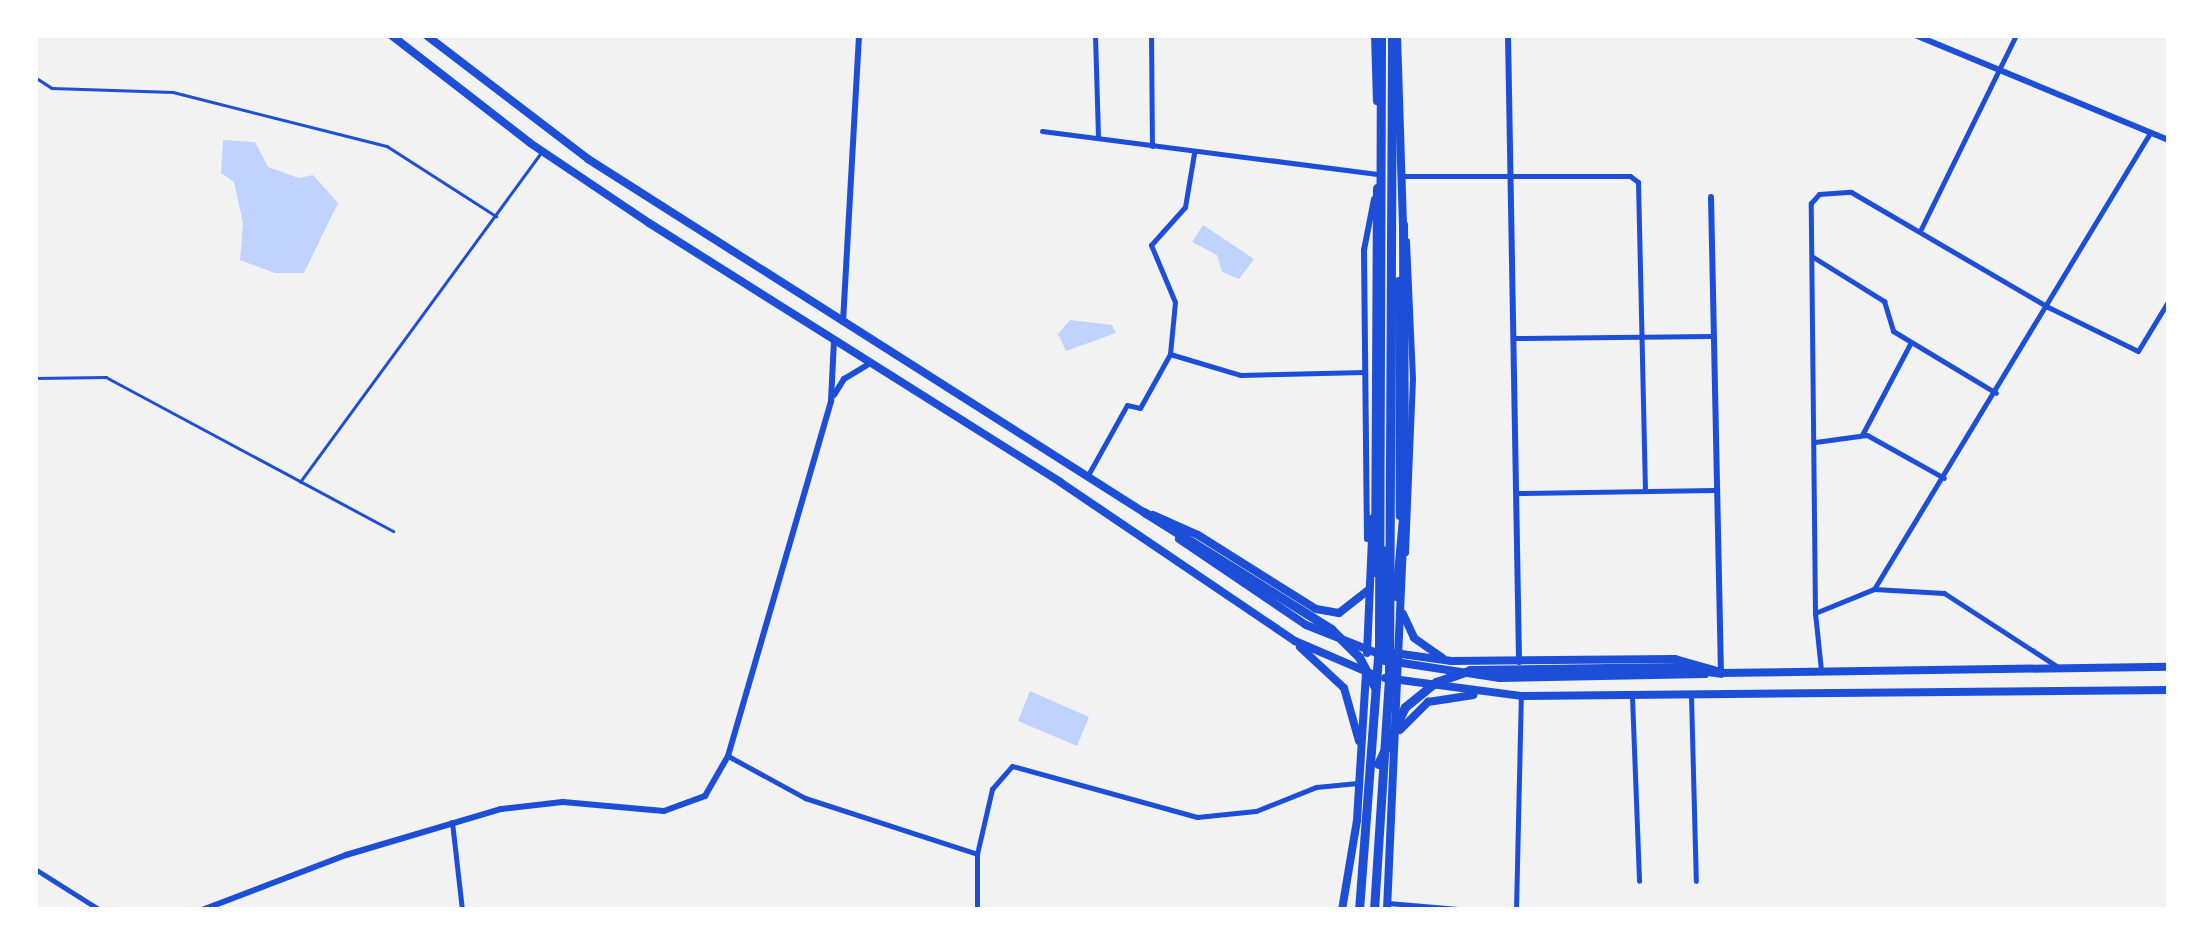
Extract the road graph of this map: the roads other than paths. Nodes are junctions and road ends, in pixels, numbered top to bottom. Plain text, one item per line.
1 (391, 35) edge
2 (426, 35) edge
3 (860, 35) edge
4 (1096, 35) edge
5 (1150, 35) edge
6 (1378, 35) edge
7 (1394, 35) edge
8 (1508, 35) edge
9 (1915, 35) edge
10 (2016, 35) edge
11 (2003, 73) junction
12 (35, 77) edge
13 (1042, 131) dead end
14 (2150, 132) junction
15 (1098, 137) junction
16 (2169, 140) edge
17 (1152, 146) junction
18 (542, 152) junction
19 (1194, 153) junction
20 (1377, 174) junction
21 (1511, 174) junction
22 (1402, 176) junction
23 (1376, 188) junction
24 (1711, 197) dead end
25 (496, 216) junction
26 (1403, 224) junction
27 (1920, 231) junction
28 (1813, 257) junction
29 (2169, 300) edge
30 (2048, 307) junction
31 (843, 322) junction
32 (1711, 336) junction
33 (1640, 337) junction
34 (1515, 338) junction
35 (834, 340) junction
36 (1911, 342) junction
37 (1170, 354) junction
38 (870, 363) junction
39 (1364, 372) junction
40 (35, 378) edge
41 (1996, 393) junction
42 (831, 401) junction
43 (1862, 435) junction
44 (1815, 442) junction
45 (1088, 475) junction
46 (1944, 478) junction
47 (300, 482) junction
48 (1714, 490) junction
49 (1645, 491) junction
50 (1518, 492) junction
51 (1378, 494) junction
52 (1400, 511) junction
53 (1144, 512) junction
54 (1380, 512) junction
55 (393, 531) dead end
56 (1368, 539) junction
57 (1404, 564) junction
58 (1874, 589) junction
59 (1368, 590) junction
60 (1815, 613) junction
61 (1403, 614) junction
62 (1289, 637) junction
63 (1336, 641) junction
64 (1385, 650) junction
65 (1367, 651) junction
66 (1519, 656) junction
67 (1330, 658) junction
68 (1402, 659) junction
69 (1451, 661) junction
70 (2169, 667) edge
71 (1388, 668) junction
72 (2058, 669) junction
73 (1366, 670) junction
74 (1822, 670) junction
75 (1721, 673) junction
76 (1520, 678) junction
77 (1404, 682) junction
78 (2169, 690) edge
79 (1488, 694) junction
80 (1521, 696) junction
81 (1632, 696) junction
82 (1691, 696) junction
83 (1397, 734) junction
84 (1387, 748) junction
85 (728, 756) junction
86 (1362, 760) junction
87 (1397, 762) junction
88 (1360, 783) junction
89 (452, 822) junction
90 (1368, 836) junction
91 (977, 854) junction
92 (35, 868) edge
93 (1639, 880) dead end
94 (1696, 881) dead end
95 (1388, 906) edge
96 (100, 910) edge
97 (202, 910) edge
98 (462, 910) edge
99 (978, 910) edge
100 (1342, 910) edge
101 (1358, 910) edge
102 (1374, 910) edge
103 (1470, 910) edge
104 (1516, 910) edge

1 - 18 main road
2 - 31 main road
3 - 31 street
4 - 15 street
5 - 17 street
6 - 20 main road
6 - 64 highway
7 - 22 main road
7 - 64 highway
8 - 21 street
9 - 11 street
10 - 11 street
11 - 14 street
11 - 27 street
12 - 25 lane
13 - 15 street
14 - 16 street
14 - 30 street
15 - 17 street
17 - 19 street
18 - 25 lane
18 - 35 main road
19 - 20 street
19 - 37 street
20 - 23 main road
21 - 22 street
21 - 33 street
21 - 34 street
22 - 26 main road
23 - 39 street
23 - 51 main road
23 - 64 highway
24 - 32 street
25 - 47 lane
26 - 52 main road
26 - 57 street
26 - 64 highway
27 - 28 street
27 - 30 street
28 - 36 street
28 - 44 street
29 - 30 street
30 - 41 street
31 - 45 main road
32 - 33 street
32 - 48 street
33 - 34 street
33 - 49 street
34 - 50 street
35 - 38 main road
35 - 42 street
36 - 41 street
36 - 43 street
37 - 39 street
37 - 45 street
38 - 42 street
38 - 62 main road
39 - 56 street
40 - 47 lane
41 - 46 street
42 - 85 street
43 - 44 street
43 - 46 street
44 - 60 street
45 - 53 main road
46 - 58 street
47 - 55 lane
48 - 49 street
48 - 75 street
49 - 50 street
50 - 66 street
51 - 54 main road
51 - 56 main road
52 - 54 street
52 - 57 main road
53 - 59 main road
53 - 63 main road
53 - 84 highway
54 - 64 main road
56 - 59 main road
57 - 61 main road
58 - 60 street
58 - 72 street
59 - 65 main road
60 - 74 street
61 - 68 main road
61 - 69 main road
62 - 67 main road
62 - 86 main road
63 - 65 main road
63 - 67 main road
64 - 65 main road
64 - 68 main road
64 - 71 main road
64 - 84 highway
64 - 90 highway
65 - 73 main road
66 - 69 main road
66 - 75 main road
66 - 76 street
67 - 73 main road
68 - 69 main road
68 - 71 main road
68 - 76 main road
68 - 77 main road
69 - 76 main road
70 - 72 main road
71 - 73 main road
71 - 77 main road
72 - 74 main road
73 - 77 main road
73 - 86 main road
74 - 75 main road
75 - 76 main road
75 - 90 highway
77 - 79 main road
77 - 83 main road
78 - 82 main road
79 - 80 main road
79 - 83 main road
80 - 81 main road
80 - 104 street
81 - 82 main road
81 - 93 street
82 - 94 street
83 - 87 main road
84 - 102 highway
85 - 89 street
85 - 91 street
86 - 87 street
86 - 88 main road
87 - 95 main road
88 - 91 street
88 - 100 main road
89 - 97 street
89 - 98 street
90 - 101 highway
91 - 99 street
92 - 96 street
95 - 103 street

